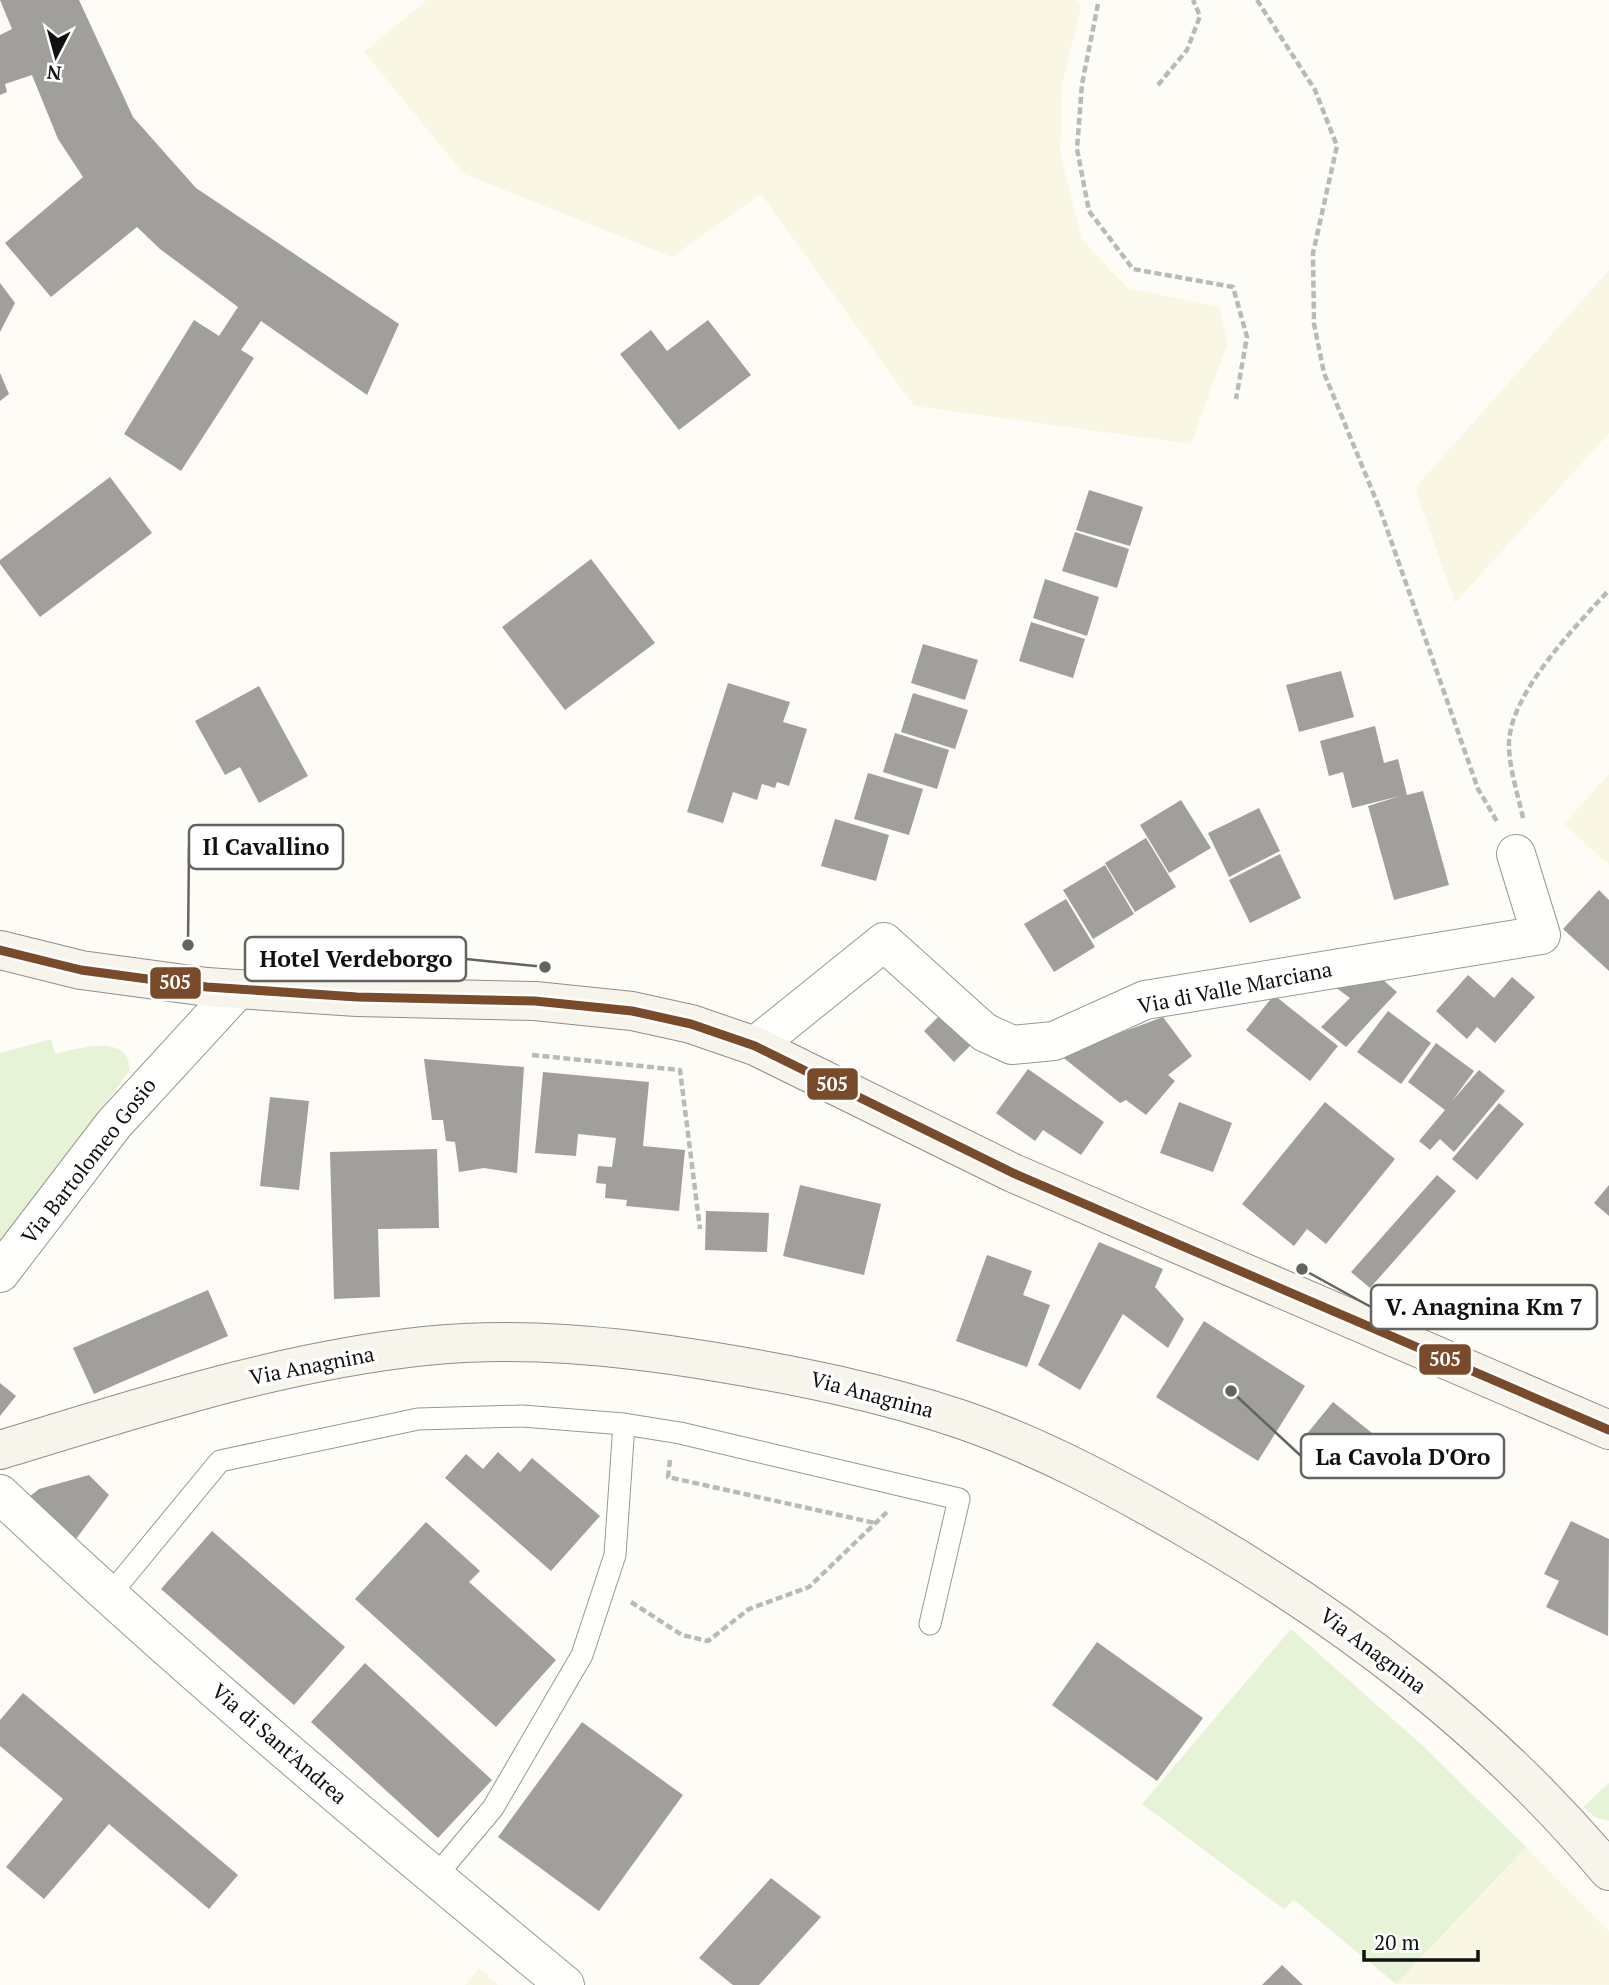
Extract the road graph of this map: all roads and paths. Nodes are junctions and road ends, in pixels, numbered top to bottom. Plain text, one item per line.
1 (1193, 0) edge
2 (1256, 0) edge
3 (1098, 4) dead end
4 (1158, 85) dead end
5 (1236, 399) dead end
6 (1609, 590) edge
7 (1516, 854) junction
8 (0, 950) edge
9 (239, 989) junction
10 (755, 1046) junction
11 (533, 1055) dead end
12 (700, 1229) dead end
13 (0, 1273) edge
14 (1609, 1430) edge
15 (623, 1433) junction
16 (0, 1450) edge
17 (0, 1494) edge
18 (890, 1509) dead end
19 (875, 1524) junction
20 (605, 1584) junction
21 (108, 1597) junction
22 (930, 1624) dead end
23 (1609, 1871) edge
24 (435, 1877) junction
25 (565, 1985) edge

1 - 4 path
2 - 7 path
3 - 5 path
6 - 7 path
7 - 10 street, Via di Valle Marciana
8 - 9 main road
9 - 10 main road
9 - 13 street, Via Bartolomeo Gosio
10 - 14 main road
11 - 12 path
15 - 19 path
15 - 20 lane
15 - 21 lane
15 - 22 lane
16 - 23 main road, Via Anagnina
17 - 21 street, Via di Sant'Andrea
18 - 19 path
19 - 20 path
20 - 24 lane
21 - 24 street, Via di Sant'Andrea
24 - 25 street, Via di Sant'Andrea

